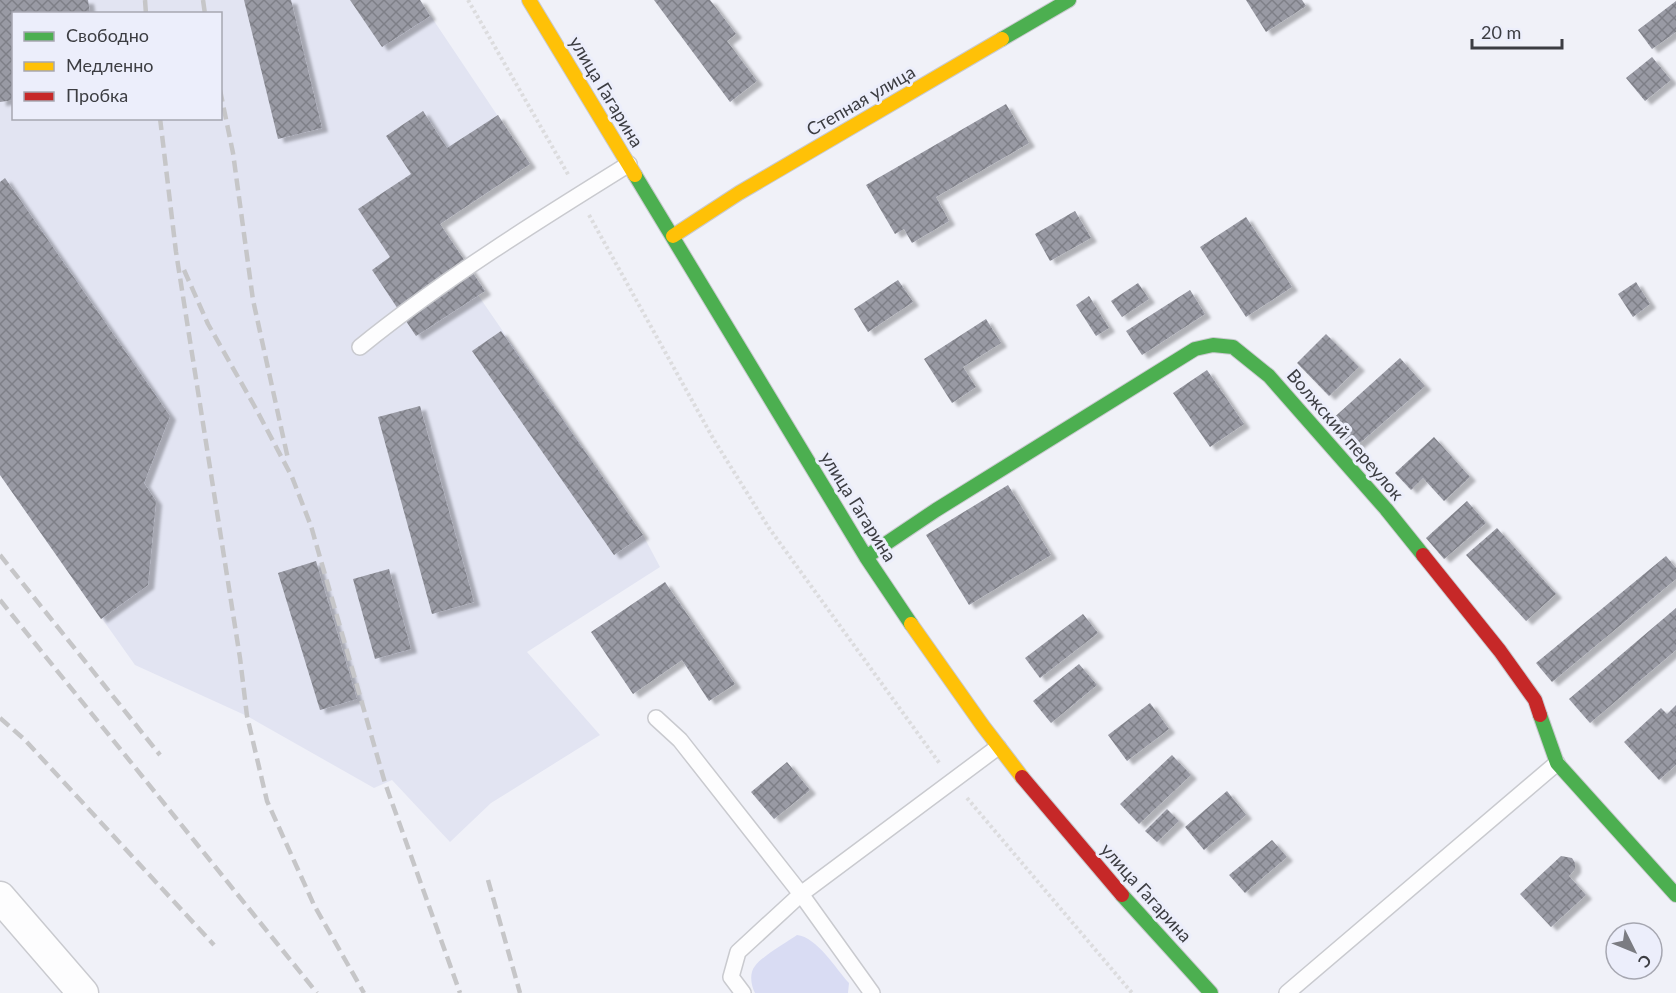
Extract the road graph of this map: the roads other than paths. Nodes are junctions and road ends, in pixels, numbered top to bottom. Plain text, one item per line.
1 (529, 0) edge
2 (1069, 0) edge
3 (629, 164) junction
4 (673, 236) junction
5 (360, 347) dead end
6 (866, 557) junction
7 (656, 718) dead end
8 (998, 747) junction
9 (1557, 763) junction
10 (801, 894) junction
11 (1676, 895) edge
12 (0, 897) edge
13 (83, 993) edge
14 (743, 993) edge
15 (872, 993) edge
16 (1211, 993) edge
17 (1287, 993) edge

1 - 3 street, улица Гагарина
2 - 4 street, Степная улица
3 - 4 street, улица Гагарина
3 - 5 lane
4 - 6 street, улица Гагарина
6 - 8 street, улица Гагарина
6 - 9 street, Волжский переулок
7 - 10 lane
8 - 10 lane
8 - 16 street, улица Гагарина
9 - 11 street, Волжский переулок
9 - 17 lane
10 - 14 lane
10 - 15 lane
12 - 13 street

